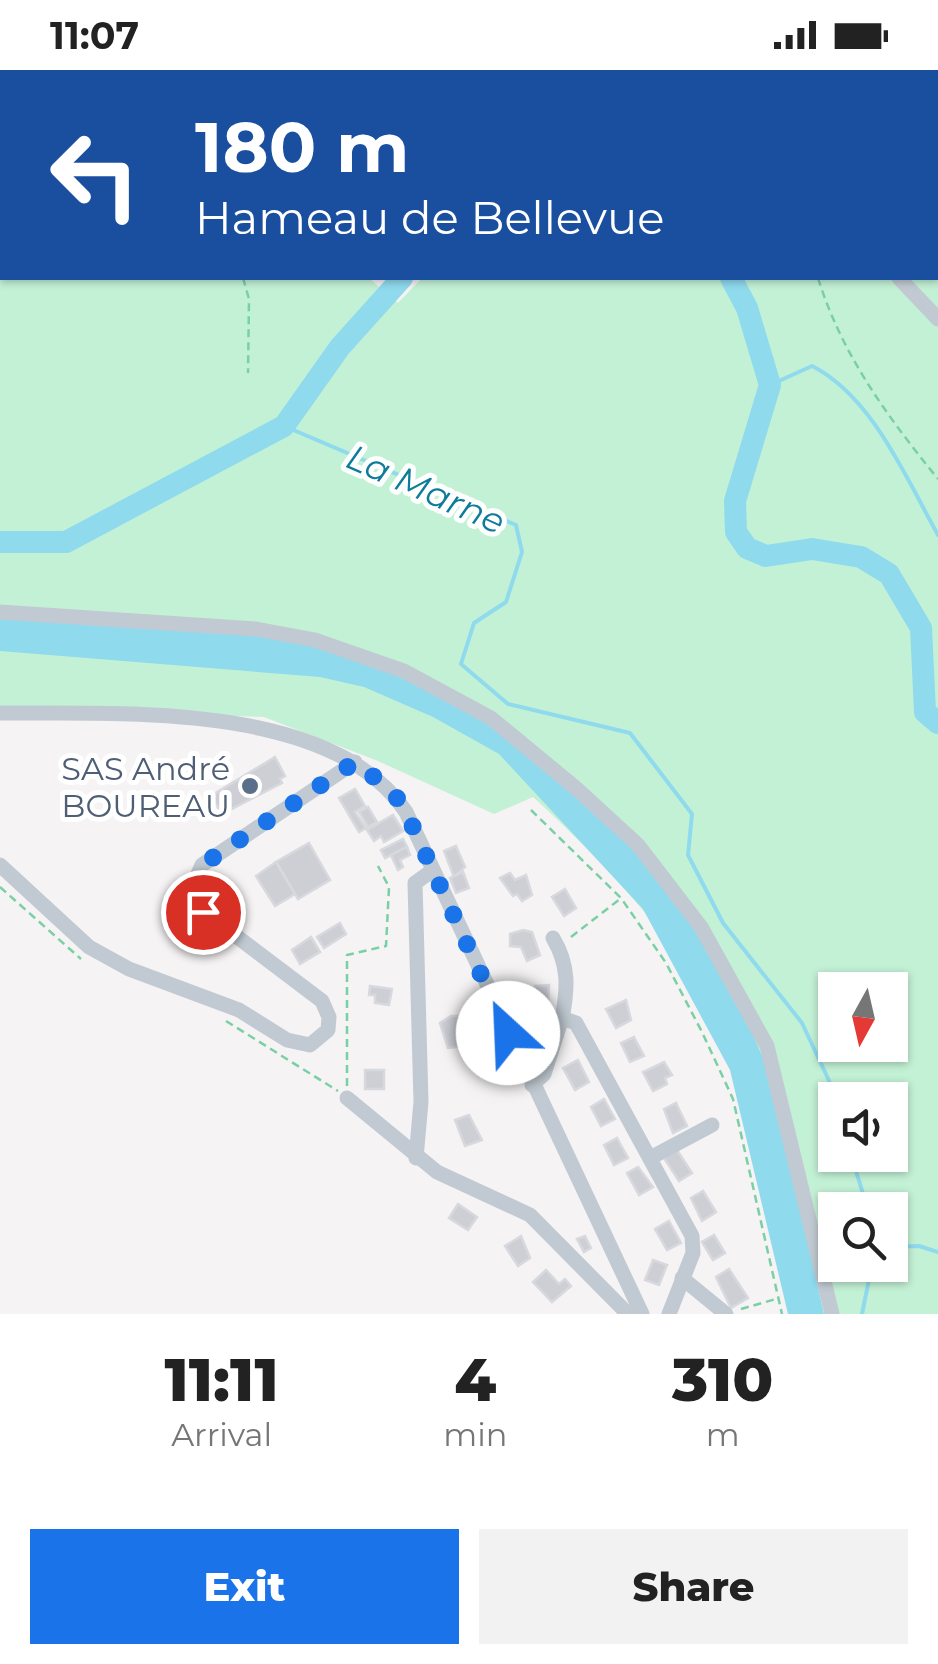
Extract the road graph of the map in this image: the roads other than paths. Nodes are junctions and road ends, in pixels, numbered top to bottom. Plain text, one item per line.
1 (901, 280) edge
2 (938, 319) edge
3 (0, 612) edge
4 (0, 713) edge
5 (355, 762) junction
6 (0, 866) edge
7 (433, 870) junction
8 (556, 942) road end
9 (562, 1018) junction
10 (532, 1085) junction
11 (347, 1098) road end
12 (712, 1125) dead end
13 (651, 1156) junction
14 (416, 1158) junction
15 (682, 1278) junction
16 (731, 1313) edge
17 (628, 1314) edge
18 (642, 1314) edge
19 (668, 1314) edge
20 (832, 1314) edge

1 - 2 street
3 - 20 street
4 - 5 street
5 - 6 street
5 - 7 street
7 - 10 street
7 - 14 street
8 - 9 street
9 - 10 street
9 - 13 street
10 - 18 street
11 - 14 street
12 - 13 street
13 - 15 street
14 - 17 street
15 - 16 street
15 - 19 street

